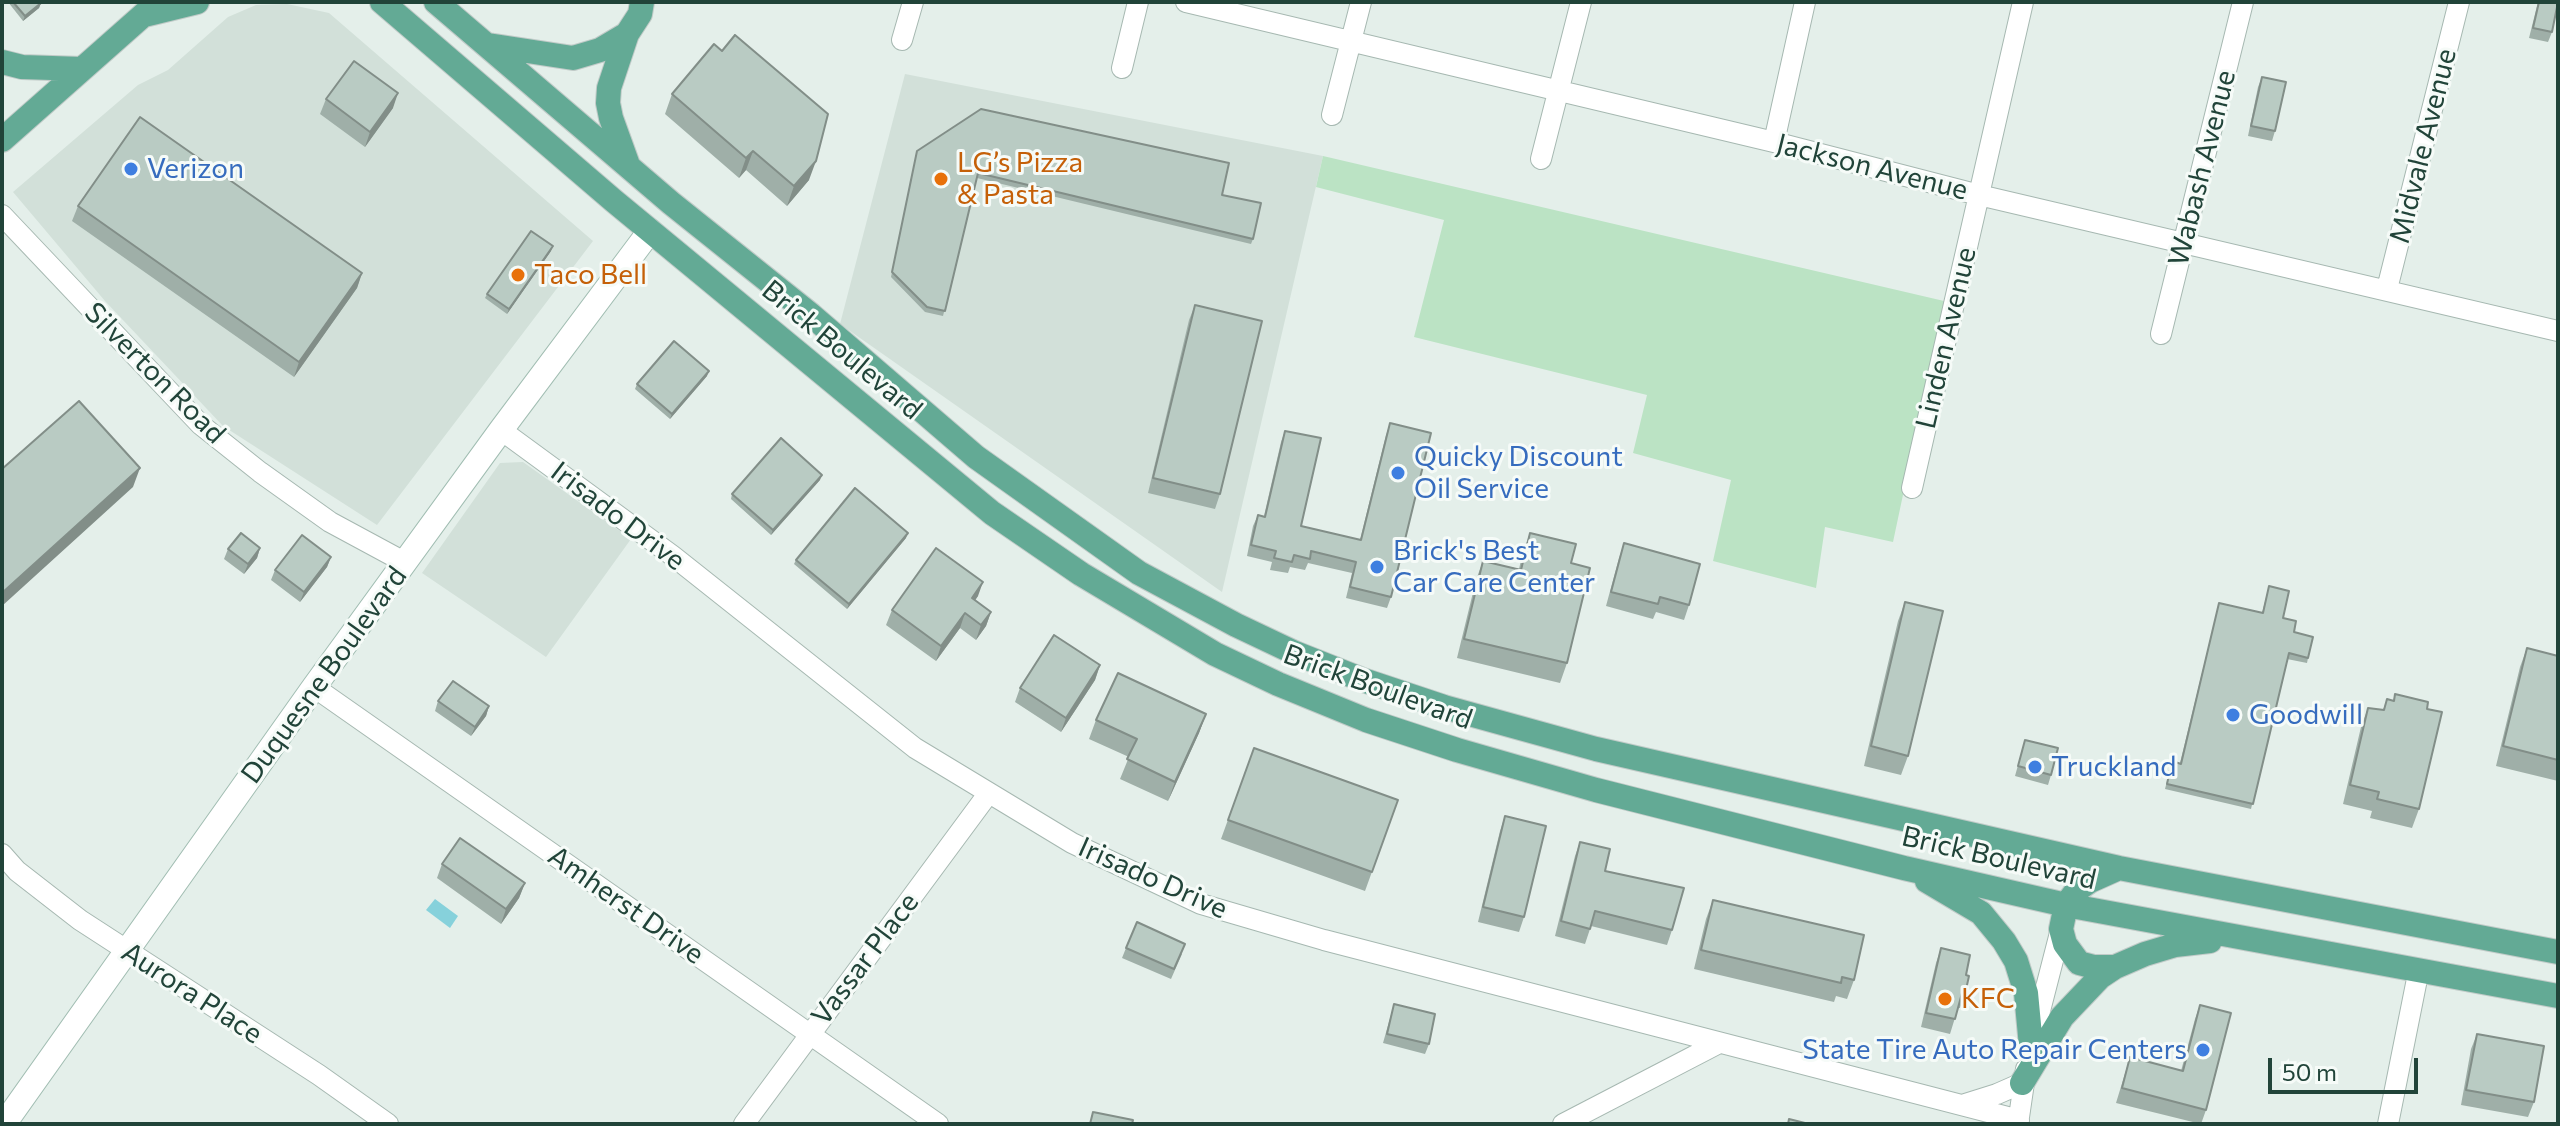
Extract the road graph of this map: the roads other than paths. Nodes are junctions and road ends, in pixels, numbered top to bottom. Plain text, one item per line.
1 (197, 2) edge
2 (382, 2) edge
3 (436, 2) edge
4 (913, 2) edge
5 (1138, 2) edge
6 (1186, 2) edge
7 (1361, 2) edge
8 (1581, 2) edge
9 (1805, 2) edge
10 (2023, 2) edge
11 (2243, 2) edge
12 (2459, 2) edge
13 (150, 9) edge
14 (642, 13) edge
15 (902, 40) dead end
16 (1351, 42) junction
17 (485, 44) junction
18 (2, 62) edge
19 (1122, 68) dead end
20 (82, 69) junction
21 (1559, 92) junction
22 (1332, 115) dead end
23 (2, 140) edge
24 (1774, 142) junction
25 (1541, 159) dead end
26 (628, 166) junction
27 (1979, 195) junction
28 (2, 215) edge
29 (650, 231) junction
30 (2185, 242) junction
31 (2387, 289) junction
32 (2558, 331) edge
33 (2161, 334) dead end
34 (501, 430) junction
35 (1912, 488) dead end
36 (406, 563) junction
37 (314, 687) junction
38 (988, 794) junction
39 (2, 854) edge
40 (1904, 868) junction
41 (2119, 868) junction
42 (2066, 905) junction
43 (2061, 929) junction
44 (2237, 938) junction
45 (127, 951) junction
46 (2558, 952) edge
47 (2115, 967) junction
48 (2419, 969) junction
49 (2558, 996) edge
50 (810, 1033) junction
51 (1719, 1043) junction
52 (2031, 1046) junction
53 (2022, 1083) junction
54 (1962, 1105) junction
55 (2018, 1122) edge
56 (4, 1124) edge
57 (388, 1124) edge
58 (744, 1124) edge
59 (938, 1124) edge
60 (1563, 1124) edge
61 (2388, 1124) edge

1 - 13 main road
2 - 29 main road, Brick Boulevard
3 - 17 main road, Brick Boulevard
4 - 15 street
5 - 19 street
6 - 16 street, Jackson Avenue
7 - 16 street
8 - 21 street
9 - 24 street
10 - 27 street, Linden Avenue
11 - 30 street, Wabash Avenue
12 - 31 street, Midvale Avenue
13 - 20 main road
14 - 17 main road
14 - 26 main road
16 - 21 street, Jackson Avenue
16 - 22 street
17 - 26 main road, Brick Boulevard
18 - 20 main road
20 - 23 main road
21 - 24 street, Jackson Avenue
21 - 25 street
24 - 27 street, Jackson Avenue
26 - 41 main road, Brick Boulevard
27 - 30 street, Jackson Avenue
27 - 35 street, Linden Avenue
28 - 36 street, Silverton Road
29 - 34 street, Duquesne Boulevard
29 - 40 main road, Brick Boulevard
30 - 31 street, Jackson Avenue
30 - 33 street, Wabash Avenue
31 - 32 street, Jackson Avenue
34 - 36 street, Duquesne Boulevard
34 - 38 street, Irisado Drive
36 - 37 street, Duquesne Boulevard
37 - 45 street, Duquesne Boulevard
37 - 50 street, Amherst Drive
38 - 50 street, Vassar Place
38 - 51 street, Irisado Drive
39 - 45 street, Aurora Place
40 - 42 main road, Brick Boulevard
40 - 52 main road
41 - 42 main road
41 - 46 main road, Brick Boulevard
42 - 43 main road
42 - 44 main road, Brick Boulevard
43 - 47 main road
43 - 52 street
44 - 47 main road
44 - 48 main road, Brick Boulevard
45 - 56 street, Duquesne Boulevard
45 - 57 street, Aurora Place
47 - 53 main road
48 - 49 main road, Brick Boulevard
48 - 61 street
50 - 58 street, Vassar Place
50 - 59 street, Amherst Drive
51 - 54 street, Irisado Drive
51 - 60 street
52 - 53 street
53 - 54 street
53 - 55 street
54 - 55 street, Irisado Drive

